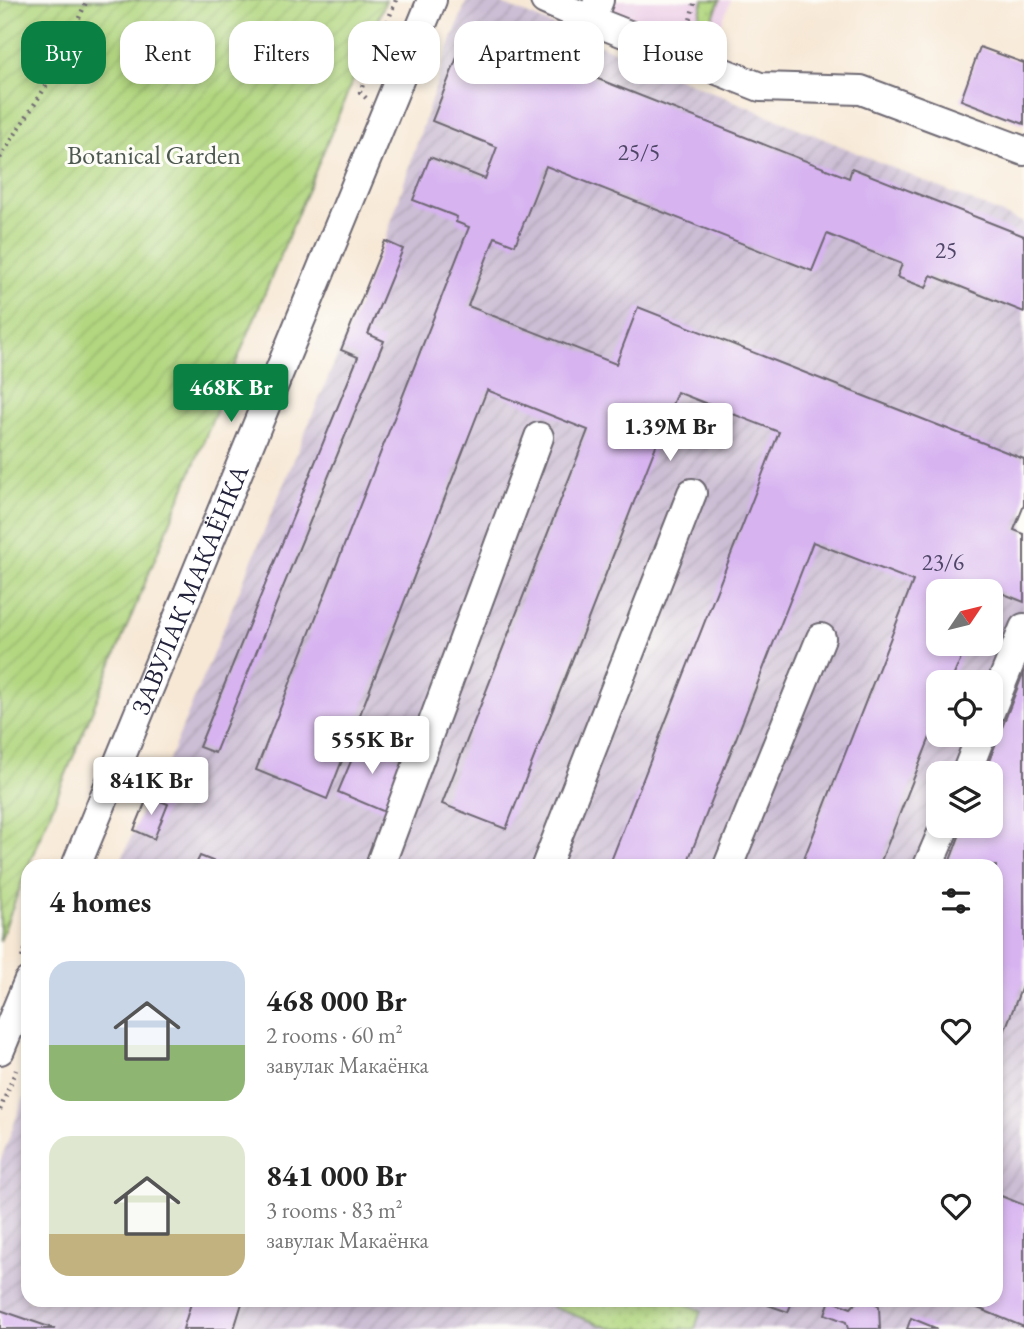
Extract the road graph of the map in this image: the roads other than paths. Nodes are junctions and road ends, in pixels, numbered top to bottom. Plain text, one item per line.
1 (432, 0) edge
2 (545, 0) edge
3 (595, 10) edge
4 (1024, 151) edge
5 (540, 437) dead end
6 (692, 493) dead end
7 (1024, 628) edge
8 (821, 638) dead end
9 (1003, 680) edge
10 (939, 838) edge
11 (79, 859) edge
12 (382, 859) edge
13 (549, 859) edge
14 (731, 859) edge
15 (931, 859) edge
16 (21, 999) edge
17 (0, 1050) edge

1 - 11 street, ЗАВУЛАК МАКАЁНКА
2 - 3 street
3 - 4 street
5 - 12 street
6 - 13 street
7 - 9 street
8 - 14 street
10 - 15 street
16 - 17 street

